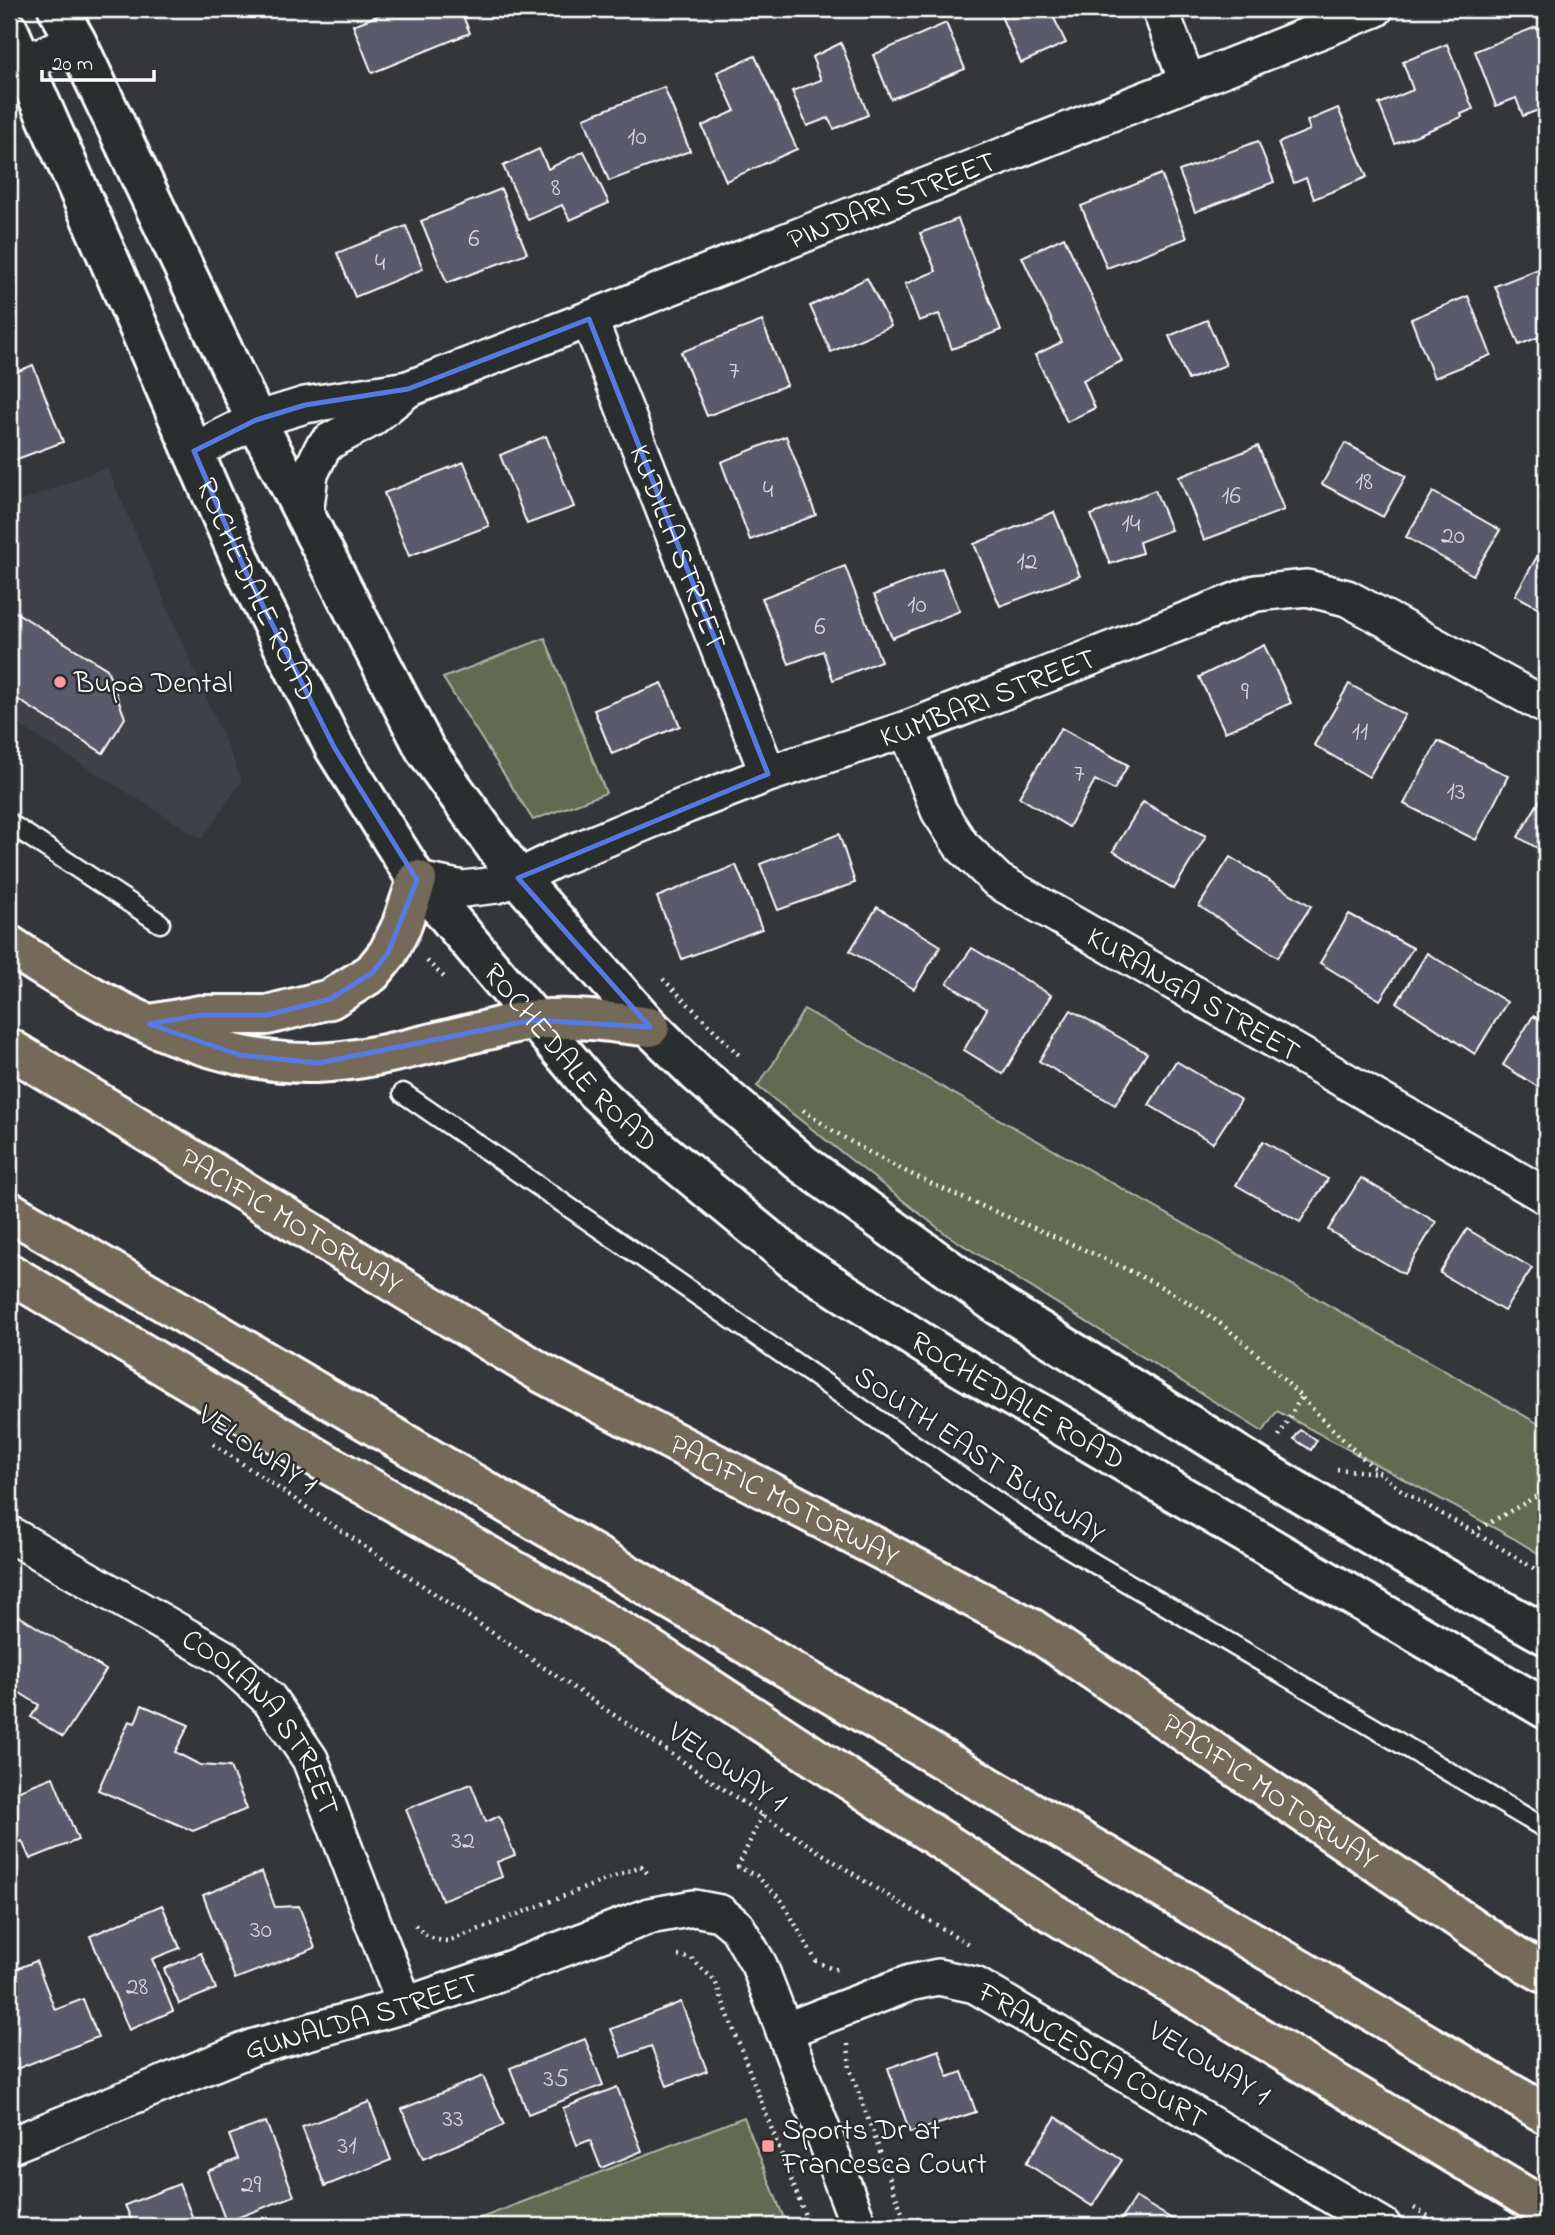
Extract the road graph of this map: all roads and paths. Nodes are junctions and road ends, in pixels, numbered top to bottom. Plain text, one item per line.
1 (58, 9) edge
2 (1160, 9) edge
3 (1376, 9) edge
4 (76, 41) junction
5 (13, 55) edge
6 (1188, 81) junction
7 (589, 320) junction
8 (408, 388) junction
9 (256, 420) junction
10 (194, 451) junction
11 (305, 516) junction
12 (1546, 706) edge
13 (907, 729) junction
14 (768, 774) junction
15 (9, 823) edge
16 (518, 878) junction
17 (418, 880) junction
18 (160, 923) dead end
19 (9, 945) edge
20 (426, 960) dead end
21 (657, 973) dead end
22 (455, 986) dead end
23 (533, 1020) junction
24 (149, 1024) junction
25 (650, 1027) junction
26 (9, 1048) edge
27 (751, 1066) dead end
28 (403, 1093) dead end
29 (800, 1107) dead end
30 (1546, 1196) edge
31 (9, 1211) edge
32 (9, 1273) edge
33 (1301, 1397) junction
34 (210, 1441) dead end
35 (1289, 1443) dead end
36 (1332, 1469) dead end
37 (1382, 1474) junction
38 (1546, 1491) edge
39 (1472, 1532) junction
40 (9, 1534) edge
41 (1546, 1576) edge
42 (1546, 1635) edge
43 (1546, 1709) edge
44 (762, 1815) junction
45 (1546, 1829) edge
46 (648, 1874) dead end
47 (379, 1938) junction
48 (976, 1948) dead end
49 (678, 1956) dead end
50 (846, 1970) dead end
51 (1546, 1974) edge
52 (405, 2005) junction
53 (784, 2031) junction
54 (847, 2036) dead end
55 (1546, 2115) edge
56 (9, 2146) edge
57 (1409, 2205) dead end
58 (1546, 2209) edge
59 (809, 2226) edge
60 (859, 2226) edge
61 (907, 2226) edge
62 (1383, 2226) edge
63 (1446, 2226) edge

1 - 4 main road
2 - 6 street
3 - 6 street, PINDARI STREET
4 - 5 street
4 - 9 main road
5 - 10 main road, ROCHEDALE ROAD
6 - 7 street, PINDARI STREET
7 - 8 street, PINDARI STREET
7 - 14 street, KUDILLA STREET
8 - 9 street, PINDARI STREET
8 - 11 street, PINDARI STREET
9 - 10 street, PINDARI STREET
9 - 11 main road
10 - 17 main road, ROCHEDALE ROAD
11 - 16 main road
12 - 13 street, KUMBARI STREET
13 - 14 street, KUMBARI STREET
13 - 30 street, KURANGA STREET
14 - 16 street, KUMBARI STREET
15 - 18 lane
16 - 17 street, KUMBARI STREET
16 - 25 main road
17 - 23 main road, ROCHEDALE ROAD
17 - 24 highway
19 - 24 highway
20 - 22 path
21 - 27 path
23 - 24 highway
23 - 25 highway
23 - 43 main road, ROCHEDALE ROAD
25 - 42 main road
26 - 51 highway, PACIFIC MOTORWAY
28 - 45 lane, SOUTH EAST BUSWAY
29 - 33 path
31 - 55 highway
32 - 58 highway
33 - 35 path
33 - 37 path
34 - 44 path, VELOWAY 1
36 - 37 path
37 - 39 path
38 - 39 path
39 - 41 path
40 - 47 street, COOLANA STREET
44 - 48 path, VELOWAY 1
44 - 50 path
46 - 47 path
47 - 52 street, COOLANA STREET
49 - 59 path
52 - 53 street, GUNALDA STREET
52 - 56 street, GUNALDA STREET
53 - 60 street
53 - 62 street, FRANCESCA COURT
54 - 61 path
57 - 63 path

